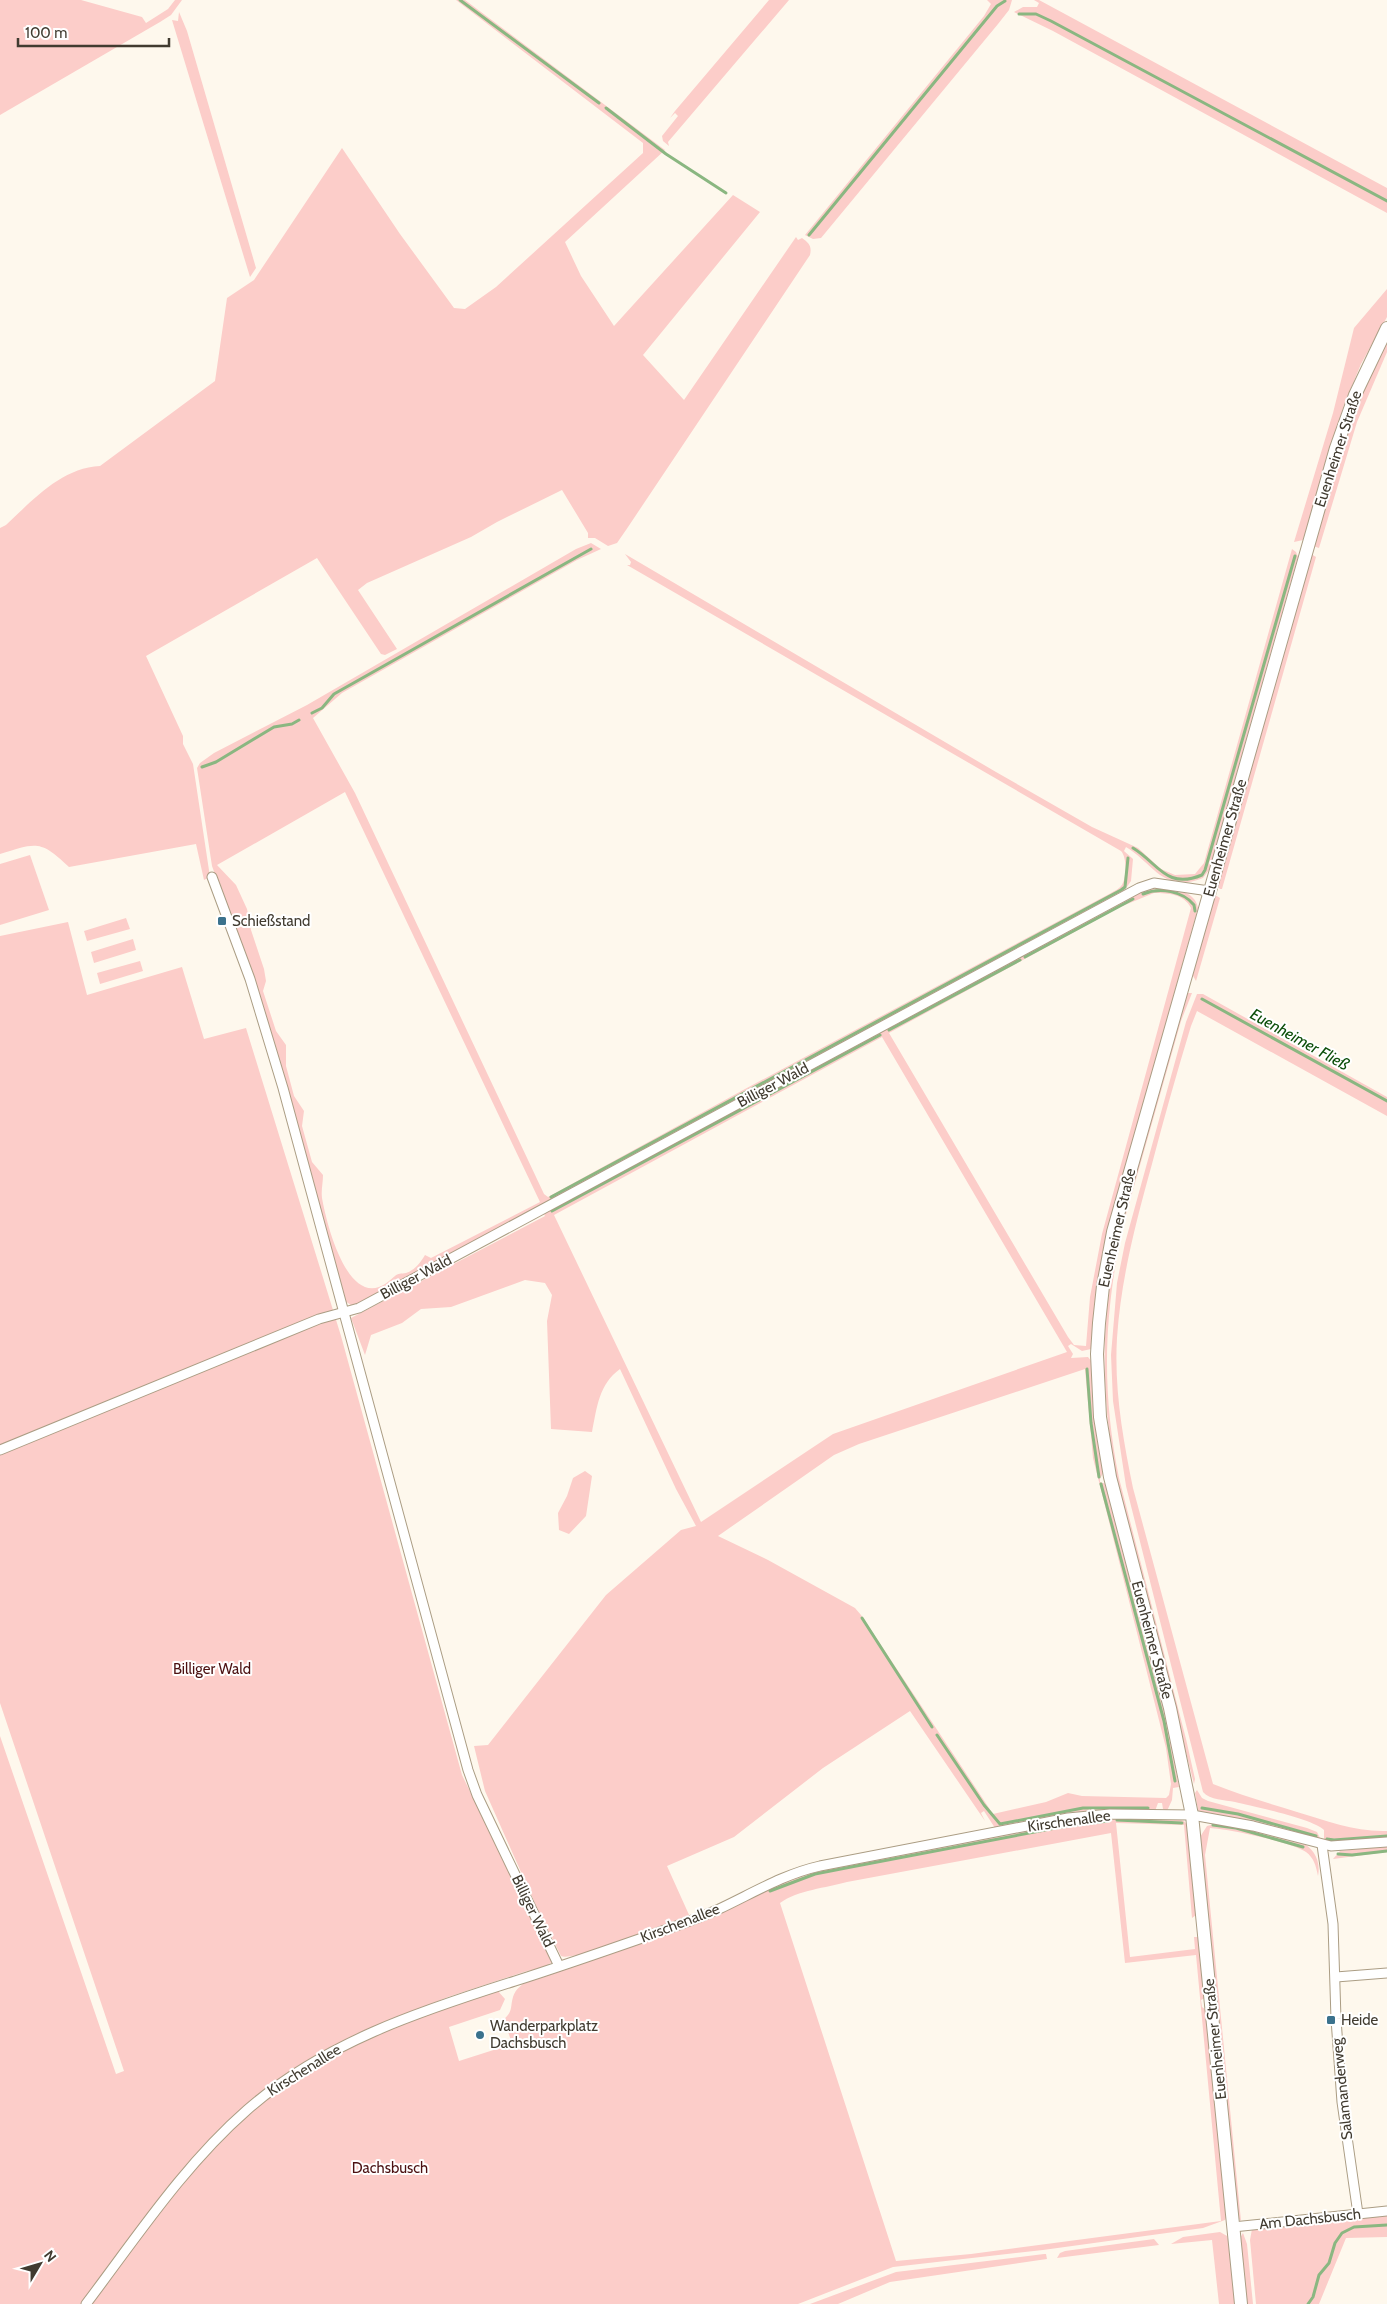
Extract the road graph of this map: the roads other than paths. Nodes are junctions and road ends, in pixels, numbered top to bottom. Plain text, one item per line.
1 (1387, 328) edge
2 (212, 878) dead end
3 (1209, 891) junction
4 (342, 1312) junction
5 (0, 1450) edge
6 (1192, 1815) junction
7 (1387, 1842) edge
8 (1322, 1845) junction
9 (559, 1966) junction
10 (1387, 1973) edge
11 (1336, 1977) junction
12 (1387, 2211) edge
13 (1358, 2214) junction
14 (1233, 2227) junction
15 (86, 2304) edge
16 (1241, 2304) edge

1 - 3 main road, Euenheimer Straße
2 - 4 street, Billiger Wald
3 - 4 street, Billiger Wald
3 - 6 main road, Euenheimer Straße
4 - 5 street, Billiger Wald
4 - 9 street, Billiger Wald
6 - 8 street, Kirschenallee
6 - 9 street, Kirschenallee
6 - 14 main road, Euenheimer Straße
7 - 8 street, Kirschenallee
8 - 11 street, Salamanderweg
9 - 15 street, Kirschenallee
10 - 11 street
11 - 13 street, Salamanderweg
12 - 13 street, Am Dachsbusch
13 - 14 street, Am Dachsbusch
14 - 16 main road, Euenheimer Straße

